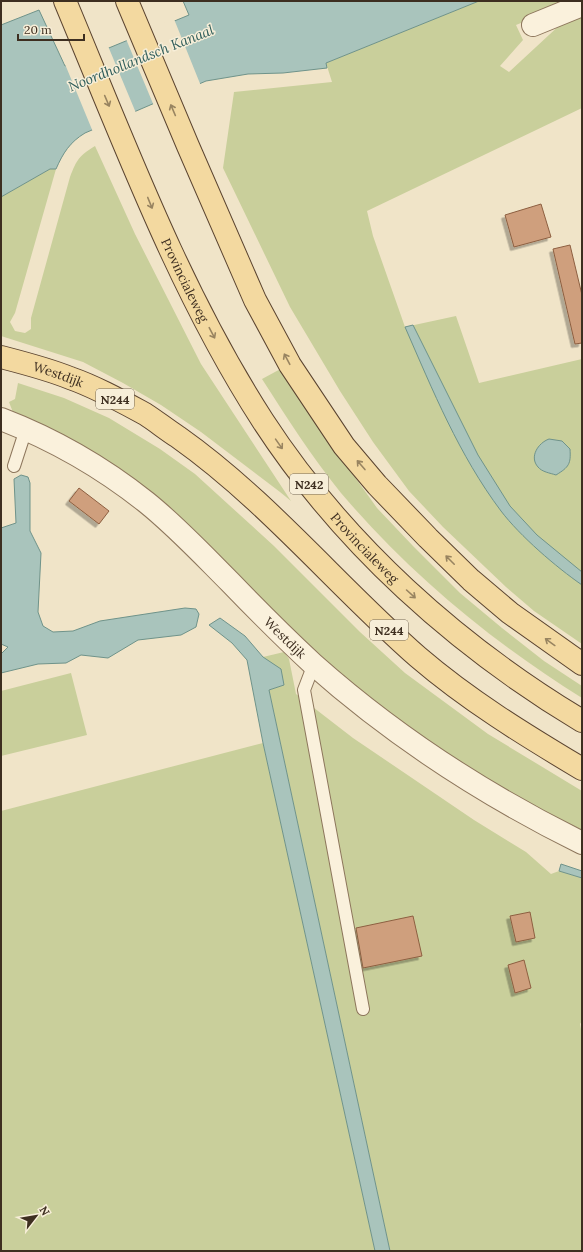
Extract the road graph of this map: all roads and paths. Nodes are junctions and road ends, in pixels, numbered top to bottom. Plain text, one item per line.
1 (65, 1) edge
2 (127, 1) edge
3 (582, 5) edge
4 (533, 25) dead end
5 (1, 357) edge
6 (1, 419) edge
7 (26, 429) junction
8 (14, 466) dead end
9 (314, 664) junction
10 (582, 664) edge
11 (582, 721) edge
12 (582, 769) edge
13 (582, 843) edge
14 (363, 1009) dead end

1 -> 11 main road, Provincialeweg / N242
10 -> 2 main road
3 - 4 street
5 - 12 main road, Westdijk / N244
6 - 7 street, Westdijk
7 - 8 lane
7 - 9 street, Westdijk
9 - 13 street, Westdijk
9 - 14 lane

